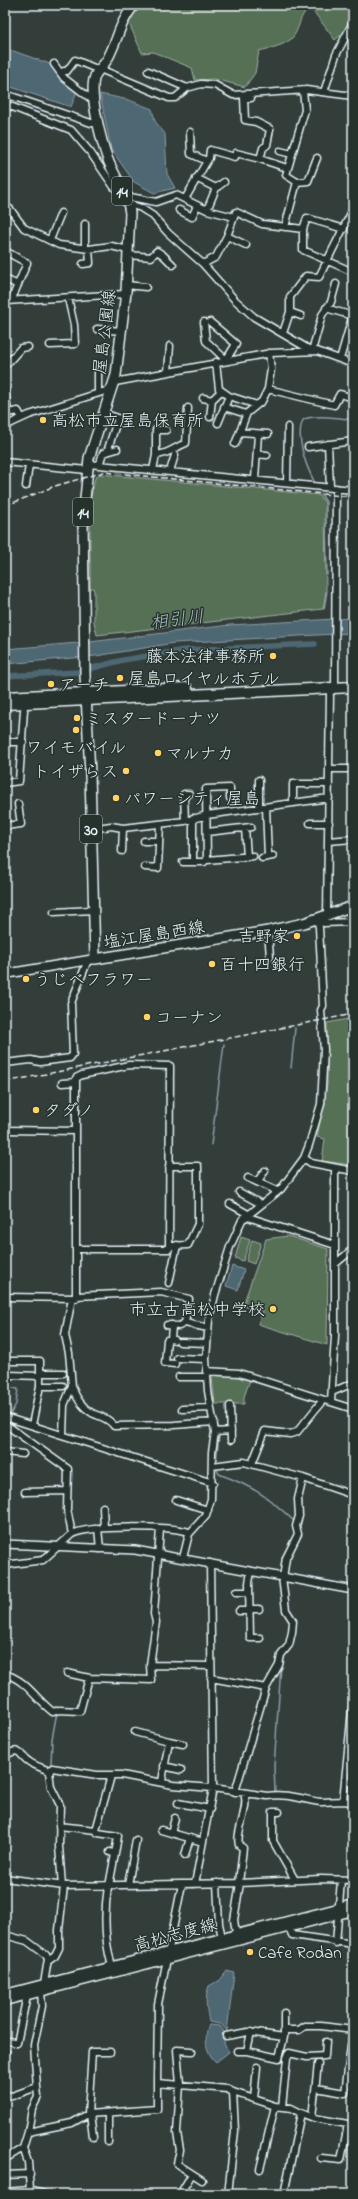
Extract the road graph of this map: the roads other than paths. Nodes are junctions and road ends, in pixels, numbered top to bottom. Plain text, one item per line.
1 (134, 5) edge
2 (353, 26) edge
3 (54, 64) dead end
4 (99, 70) junction
5 (64, 71) dead end
6 (148, 71) dead end
7 (187, 88) junction
8 (303, 91) junction
9 (324, 92) junction
10 (5, 94) edge
11 (255, 94) junction
12 (353, 96) edge
13 (95, 102) junction
14 (5, 106) edge
15 (99, 123) junction
16 (190, 132) dead end
17 (280, 150) dead end
18 (292, 154) junction
19 (317, 158) dead end
20 (260, 159) junction
21 (207, 160) junction
22 (287, 168) junction
23 (196, 178) junction
24 (224, 182) dead end
25 (297, 182) junction
26 (216, 188) junction
27 (185, 199) junction
28 (127, 200) junction
29 (5, 206) edge
30 (197, 206) junction
31 (179, 210) dead end
32 (207, 210) junction
33 (352, 212) edge
34 (61, 213) dead end
35 (234, 217) junction
36 (86, 224) dead end
37 (285, 226) junction
38 (303, 229) junction
39 (344, 229) junction
40 (227, 236) junction
41 (50, 240) junction
42 (246, 245) dead end
43 (87, 249) junction
44 (5, 251) edge
45 (128, 252) junction
46 (327, 262) junction
47 (83, 264) dead end
48 (203, 264) junction
49 (173, 265) dead end
50 (353, 272) edge
51 (5, 279) edge
52 (336, 284) dead end
53 (18, 285) junction
54 (126, 285) junction
55 (146, 287) dead end
56 (125, 294) junction
57 (68, 298) junction
58 (8, 301) edge
59 (326, 308) junction
60 (290, 312) junction
61 (301, 316) dead end
62 (352, 317) edge
63 (97, 329) dead end
64 (122, 331) junction
65 (283, 333) junction
66 (50, 345) dead end
67 (170, 346) dead end
68 (28, 347) dead end
69 (312, 351) junction
70 (269, 354) junction
71 (340, 359) junction
72 (226, 360) junction
73 (216, 362) junction
74 (352, 364) edge
75 (5, 366) edge
76 (353, 370) edge
77 (98, 371) dead end
78 (168, 372) junction
79 (113, 386) junction
80 (268, 389) junction
81 (5, 390) edge
82 (221, 391) junction
83 (98, 392) junction
84 (229, 396) junction
85 (203, 398) dead end
86 (353, 398) edge
87 (212, 400) junction
88 (257, 405) junction
89 (224, 407) junction
90 (188, 408) dead end
91 (103, 413) junction
92 (242, 413) dead end
93 (210, 417) dead end
94 (22, 418) junction
95 (218, 423) dead end
96 (5, 426) edge
97 (288, 427) dead end
98 (166, 430) dead end
99 (240, 432) junction
100 (258, 434) junction
101 (268, 434) dead end
102 (353, 441) edge
103 (235, 444) dead end
104 (328, 444) junction
105 (308, 448) dead end
106 (117, 449) dead end
107 (107, 452) junction
108 (257, 454) junction
109 (156, 455) junction
110 (175, 455) dead end
111 (268, 455) dead end
112 (5, 462) edge
113 (29, 465) junction
114 (99, 465) junction
115 (88, 467) junction
116 (153, 470) junction
117 (170, 471) junction
118 (255, 479) junction
119 (287, 483) junction
120 (26, 486) dead end
121 (333, 487) junction
122 (353, 490) edge
123 (353, 681) edge
124 (335, 685) junction
125 (353, 687) edge
126 (5, 697) edge
127 (86, 697) junction
128 (5, 704) edge
129 (24, 710) dead end
130 (5, 742) edge
131 (23, 742) junction
132 (353, 768) edge
133 (329, 769) junction
134 (259, 780) dead end
135 (5, 783) edge
136 (329, 784) junction
137 (189, 794) dead end
138 (230, 798) dead end
139 (329, 798) junction
140 (18, 804) dead end
141 (293, 804) junction
142 (266, 807) junction
143 (259, 808) junction
144 (207, 815) junction
145 (193, 818) junction
146 (185, 821) junction
147 (310, 823) dead end
148 (329, 823) junction
149 (160, 824) junction
150 (5, 826) edge
151 (123, 828) junction
152 (91, 829) junction
153 (207, 832) junction
154 (353, 839) edge
155 (144, 841) dead end
156 (159, 841) junction
157 (328, 841) junction
158 (122, 851) dead end
159 (268, 857) dead end
160 (183, 862) dead end
161 (193, 862) junction
162 (204, 862) dead end
163 (145, 867) dead end
164 (353, 906) edge
165 (93, 910) junction
166 (54, 912) dead end
167 (327, 914) junction
168 (317, 918) junction
169 (353, 922) edge
170 (268, 931) junction
171 (270, 957) dead end
172 (91, 959) junction
173 (5, 974) edge
174 (5, 1063) edge
175 (76, 1082) junction
176 (62, 1083) dead end
177 (5, 1130) edge
178 (76, 1131) junction
179 (304, 1158) junction
180 (169, 1166) junction
181 (336, 1168) junction
182 (353, 1170) edge
183 (265, 1171) dead end
184 (248, 1178) dead end
185 (257, 1182) junction
186 (277, 1191) junction
187 (239, 1192) dead end
188 (230, 1204) dead end
189 (261, 1204) junction
190 (247, 1215) junction
191 (177, 1245) junction
192 (335, 1245) junction
193 (169, 1246) junction
194 (76, 1249) junction
195 (353, 1249) edge
196 (335, 1264) junction
197 (169, 1283) dead end
198 (5, 1297) edge
199 (74, 1297) junction
200 (185, 1323) junction
201 (208, 1328) junction
202 (176, 1341) junction
203 (207, 1343) junction
204 (206, 1359) junction
205 (5, 1361) edge
206 (63, 1373) dead end
207 (40, 1374) junction
208 (206, 1374) junction
209 (8, 1376) dead end
210 (179, 1378) dead end
211 (353, 1384) edge
212 (40, 1386) junction
213 (63, 1386) dead end
214 (72, 1386) junction
215 (332, 1392) junction
216 (323, 1400) junction
217 (331, 1402) junction
218 (230, 1406) dead end
219 (210, 1408) junction
220 (182, 1409) dead end
221 (353, 1409) edge
222 (5, 1417) edge
223 (214, 1422) junction
224 (5, 1425) edge
225 (32, 1425) junction
226 (231, 1431) junction
227 (215, 1432) junction
228 (63, 1435) junction
229 (231, 1440) dead end
230 (5, 1452) edge
231 (23, 1454) dead end
232 (252, 1464) junction
233 (212, 1466) junction
234 (303, 1478) junction
235 (213, 1483) junction
236 (67, 1491) junction
237 (25, 1492) dead end
238 (353, 1496) edge
239 (176, 1500) dead end
240 (103, 1507) dead end
241 (208, 1510) junction
242 (101, 1528) junction
243 (160, 1529) junction
244 (189, 1532) junction
245 (72, 1534) junction
246 (5, 1544) edge
247 (57, 1547) junction
248 (100, 1549) junction
249 (157, 1553) junction
250 (184, 1558) junction
251 (210, 1563) junction
252 (5, 1565) edge
253 (251, 1571) junction
254 (282, 1578) junction
255 (353, 1590) edge
256 (236, 1592) dead end
257 (249, 1592) junction
258 (259, 1609) dead end
259 (249, 1610) junction
260 (239, 1611) dead end
261 (260, 1638) dead end
262 (150, 1665) junction
263 (210, 1666) junction
264 (67, 1673) dead end
265 (5, 1674) edge
266 (89, 1678) junction
267 (210, 1678) junction
268 (266, 1688) junction
269 (353, 1700) edge
270 (135, 1732) dead end
271 (169, 1741) junction
272 (183, 1744) dead end
273 (5, 1756) edge
274 (164, 1766) junction
275 (181, 1770) dead end
276 (49, 1771) junction
277 (111, 1776) junction
278 (162, 1782) junction
279 (213, 1788) junction
280 (236, 1792) junction
281 (244, 1793) junction
282 (343, 1801) junction
283 (353, 1802) edge
284 (182, 1803) dead end
285 (210, 1809) junction
286 (279, 1812) dead end
287 (175, 1818) dead end
288 (59, 1826) junction
289 (96, 1830) junction
290 (161, 1830) dead end
291 (171, 1833) junction
292 (190, 1838) junction
293 (136, 1840) dead end
294 (203, 1842) junction
295 (185, 1855) dead end
296 (5, 1878) edge
297 (295, 1880) junction
298 (341, 1880) junction
299 (353, 1880) edge
300 (217, 1883) junction
301 (239, 1883) junction
302 (182, 1884) junction
303 (195, 1884) junction
304 (128, 1885) junction
305 (63, 1886) junction
306 (108, 1886) junction
307 (353, 1904) edge
308 (338, 1911) junction
309 (353, 1911) edge
310 (289, 1927) junction
311 (236, 1933) junction
312 (5, 1935) edge
313 (222, 1938) junction
314 (336, 1943) junction
315 (353, 1944) edge
316 (167, 1955) junction
317 (48, 1961) junction
318 (112, 1966) junction
319 (42, 1988) junction
320 (5, 1994) edge
321 (27, 1995) junction
322 (5, 2001) edge
323 (284, 2013) dead end
324 (353, 2030) edge
325 (251, 2032) junction
326 (284, 2034) junction
327 (226, 2036) dead end
328 (9, 2041) dead end
329 (326, 2042) dead end
330 (192, 2051) dead end
331 (237, 2051) dead end
332 (247, 2051) junction
333 (110, 2052) dead end
334 (279, 2058) junction
335 (287, 2058) junction
336 (318, 2064) dead end
337 (257, 2067) dead end
338 (157, 2083) junction
339 (180, 2084) junction
340 (37, 2087) junction
341 (316, 2088) junction
342 (233, 2092) junction
343 (5, 2095) edge
344 (254, 2099) junction
345 (275, 2106) junction
346 (282, 2107) junction
347 (108, 2113) junction
348 (301, 2113) junction
349 (89, 2114) junction
350 (312, 2117) junction
351 (351, 2124) edge
352 (28, 2132) junction
353 (93, 2137) dead end
354 (108, 2142) dead end
355 (23, 2148) junction
356 (321, 2158) dead end
357 (5, 2159) edge
358 (260, 2169) dead end
359 (30, 2174) junction
360 (192, 2174) junction
361 (5, 2175) edge
362 (202, 2180) dead end
363 (5, 2192) edge
364 (31, 2192) edge
365 (44, 2194) edge
366 (180, 2194) edge
367 (228, 2194) edge
368 (284, 2194) edge

1 - 4 main road, 屋島公園線 / 14
2 - 9 street
3 - 13 street
4 - 5 street
4 - 7 street
4 - 13 main road, 屋島公園線 / 14
6 - 7 street
7 - 11 street
8 - 9 street
8 - 11 street
8 - 18 street
9 - 12 street
10 - 15 street
11 - 20 street
13 - 15 main road, 屋島公園線 / 14
14 - 28 street
15 - 28 main road, 屋島公園線 / 14
16 - 21 street
17 - 18 street
18 - 22 street
19 - 25 street
20 - 21 street
20 - 22 street
21 - 23 street
22 - 25 street
23 - 26 street
23 - 27 street
24 - 26 street
25 - 37 street
26 - 32 street
27 - 28 street
27 - 30 street
28 - 45 main road, 屋島公園線 / 14
28 - 48 street
29 - 41 street
30 - 31 street
30 - 32 street
32 - 35 street
33 - 39 street
34 - 41 street
35 - 37 street
35 - 40 street
36 - 43 street
37 - 38 street
38 - 39 street
38 - 46 street
39 - 46 street
40 - 42 street
40 - 48 street
41 - 43 street
43 - 45 street
43 - 47 street
44 - 53 street
45 - 49 street
45 - 54 main road, 屋島公園線 / 14
46 - 50 street
46 - 60 street
48 - 65 street
51 - 53 street
52 - 59 street
53 - 58 street
54 - 55 street
54 - 56 main road, 屋島公園線 / 14
56 - 57 street
56 - 64 main road, 屋島公園線 / 14
57 - 58 street
57 - 66 street
59 - 62 street
59 - 69 street
60 - 61 street
60 - 65 street
62 - 71 street
63 - 64 street
64 - 79 main road, 屋島公園線 / 14
65 - 69 street
67 - 78 street
68 - 75 street
69 - 70 street
69 - 71 street
70 - 72 street
70 - 80 street
71 - 74 street
72 - 72 street
72 - 73 street
73 - 78 street
73 - 82 street
74 - 76 street
77 - 83 street
78 - 79 street
79 - 83 street
79 - 91 main road, 屋島公園線 / 14
80 - 86 street
80 - 88 street
81 - 94 street
82 - 84 street
82 - 87 street
83 - 94 street
84 - 88 street
84 - 89 street
85 - 87 street
87 - 93 street
88 - 99 street
89 - 92 street
89 - 95 street
90 - 109 street
91 - 107 street
91 - 115 main road, 屋島公園線 / 14
94 - 96 street
97 - 119 street
98 - 109 street
99 - 100 street
99 - 103 street
100 - 101 street
100 - 108 street
102 - 104 street
104 - 105 street
104 - 121 street
106 - 107 street
107 - 114 street
108 - 111 street
108 - 118 street
109 - 116 street
110 - 117 street
112 - 113 street
113 - 115 street
113 - 120 street
114 - 115 street
114 - 116 street
115 - 127 main road, 屋島公園線 / 14
116 - 117 street
117 - 118 street
118 - 119 street
119 - 121 street
121 - 122 street
121 - 124 street
123 - 124 highway
124 - 125 highway
124 - 127 highway
124 - 133 street
126 - 127 highway
127 - 128 highway
127 - 152 main road, 塩江屋島西線 / 30
129 - 131 street
130 - 131 street
131 - 135 street
132 - 133 street
133 - 136 street
134 - 143 street
136 - 139 street
136 - 141 street
137 - 146 street
138 - 144 street
139 - 141 street
139 - 148 street
140 - 150 street
141 - 142 street
142 - 143 street
142 - 159 street
143 - 144 street
144 - 145 street
144 - 153 street
145 - 146 street
145 - 161 street
146 - 149 street
147 - 148 street
148 - 157 street
149 - 151 street
149 - 156 street
151 - 152 street
151 - 158 street
152 - 165 main road, 塩江屋島西線 / 30
153 - 153 street
154 - 157 street
155 - 156 street
156 - 163 street
157 - 167 street
160 - 161 street
161 - 162 street
164 - 167 main road, 塩江屋島西線
165 - 166 street
165 - 172 main road, 塩江屋島西線 / 30
167 - 168 main road, 塩江屋島西線
168 - 169 street
168 - 170 main road, 塩江屋島西線
168 - 179 street
170 - 171 street
170 - 172 main road, 塩江屋島西線
172 - 173 main road
172 - 174 street
175 - 176 street
175 - 178 street
175 - 180 street
177 - 178 street
178 - 194 street
179 - 181 street
179 - 186 street
180 - 191 street
180 - 193 street
181 - 182 street
181 - 192 street
183 - 185 street
184 - 185 street
185 - 186 street
186 - 189 street
187 - 189 street
188 - 190 street
189 - 190 street
190 - 192 street
190 - 201 street
191 - 193 street
191 - 197 street
192 - 196 street
193 - 194 street
194 - 199 street
195 - 196 street
196 - 215 street
198 - 199 street
199 - 200 street
199 - 214 street
200 - 201 street
200 - 202 street
201 - 203 street
202 - 203 street
202 - 204 street
203 - 204 street
204 - 208 street
205 - 207 street
206 - 207 street
207 - 209 street
207 - 212 street
208 - 210 street
208 - 216 street
208 - 219 street
211 - 215 street
212 - 213 street
212 - 225 street
214 - 223 street
214 - 228 street
215 - 217 street
216 - 217 street
216 - 232 street
217 - 221 street
218 - 226 street
219 - 220 street
219 - 223 street
222 - 225 street
223 - 227 street
224 - 236 street
225 - 228 street
226 - 227 street
226 - 229 street
227 - 233 street
228 - 235 street
230 - 231 street
232 - 233 street
232 - 234 street
233 - 235 street
234 - 238 street
234 - 254 street
235 - 241 street
236 - 237 street
236 - 245 street
239 - 241 street
240 - 242 street
241 - 244 street
242 - 243 street
242 - 245 street
242 - 248 street
243 - 244 street
243 - 249 street
244 - 250 street
245 - 247 street
246 - 247 street
247 - 248 street
247 - 252 street
248 - 249 street
249 - 250 street
249 - 262 street
250 - 251 street
251 - 253 street
251 - 263 street
253 - 254 street
253 - 257 street
254 - 255 street
254 - 268 street
256 - 257 street
257 - 259 street
258 - 259 street
259 - 260 street
259 - 261 street
262 - 263 street
262 - 266 street
263 - 267 street
264 - 266 street
265 - 266 street
267 - 268 street
267 - 279 street
268 - 280 street
269 - 282 street
270 - 271 street
271 - 272 street
271 - 274 street
273 - 276 street
274 - 275 street
274 - 278 street
276 - 277 street
276 - 288 street
277 - 278 street
277 - 289 street
278 - 279 street
279 - 280 street
279 - 285 street
280 - 281 street
281 - 282 street
281 - 301 street
282 - 283 street
284 - 285 street
285 - 294 street
286 - 297 street
287 - 291 street
288 - 289 street
288 - 305 street
289 - 306 street
290 - 291 street
291 - 292 street
292 - 294 street
292 - 295 street
293 - 304 street
294 - 303 street
296 - 305 street
297 - 298 street
297 - 301 street
298 - 299 street
298 - 308 street
300 - 301 street
300 - 303 street
300 - 313 street
301 - 311 street
302 - 303 street
302 - 304 street
302 - 316 street
304 - 306 street
305 - 306 street
305 - 317 street
306 - 318 street
307 - 308 main road, 高松志度線
308 - 309 main road, 高松志度線
308 - 310 main road, 高松志度線
308 - 311 main road, 高松志度線
308 - 314 street
310 - 314 street
310 - 316 main road, 高松志度線
311 - 313 main road, 高松志度線
312 - 317 street
313 - 316 main road, 高松志度線
314 - 315 street
316 - 318 main road, 高松志度線
316 - 319 main road, 高松志度線
316 - 338 street
317 - 319 street
318 - 319 main road, 高松志度線
319 - 320 main road, 高松志度線
319 - 321 main road, 高松志度線
319 - 340 street
321 - 322 main road, 高松志度線
321 - 328 street
323 - 326 street
324 - 326 street
324 - 341 street
325 - 326 street
325 - 327 street
325 - 332 street
326 - 334 street
329 - 335 street
330 - 339 street
331 - 332 street
332 - 334 street
333 - 349 street
334 - 335 street
335 - 346 street
336 - 341 street
337 - 344 street
338 - 339 street
338 - 347 street
339 - 342 street
339 - 360 street
340 - 343 street
340 - 352 street
341 - 350 street
342 - 344 street
342 - 367 street
344 - 345 street
345 - 346 street
345 - 358 street
346 - 348 street
347 - 349 street
347 - 354 street
348 - 350 street
348 - 368 street
349 - 352 street
349 - 353 street
350 - 351 street
351 - 356 street
352 - 355 street
355 - 357 street
355 - 359 street
359 - 361 street
359 - 364 street
360 - 362 street
360 - 366 street
363 - 364 street
364 - 365 street

